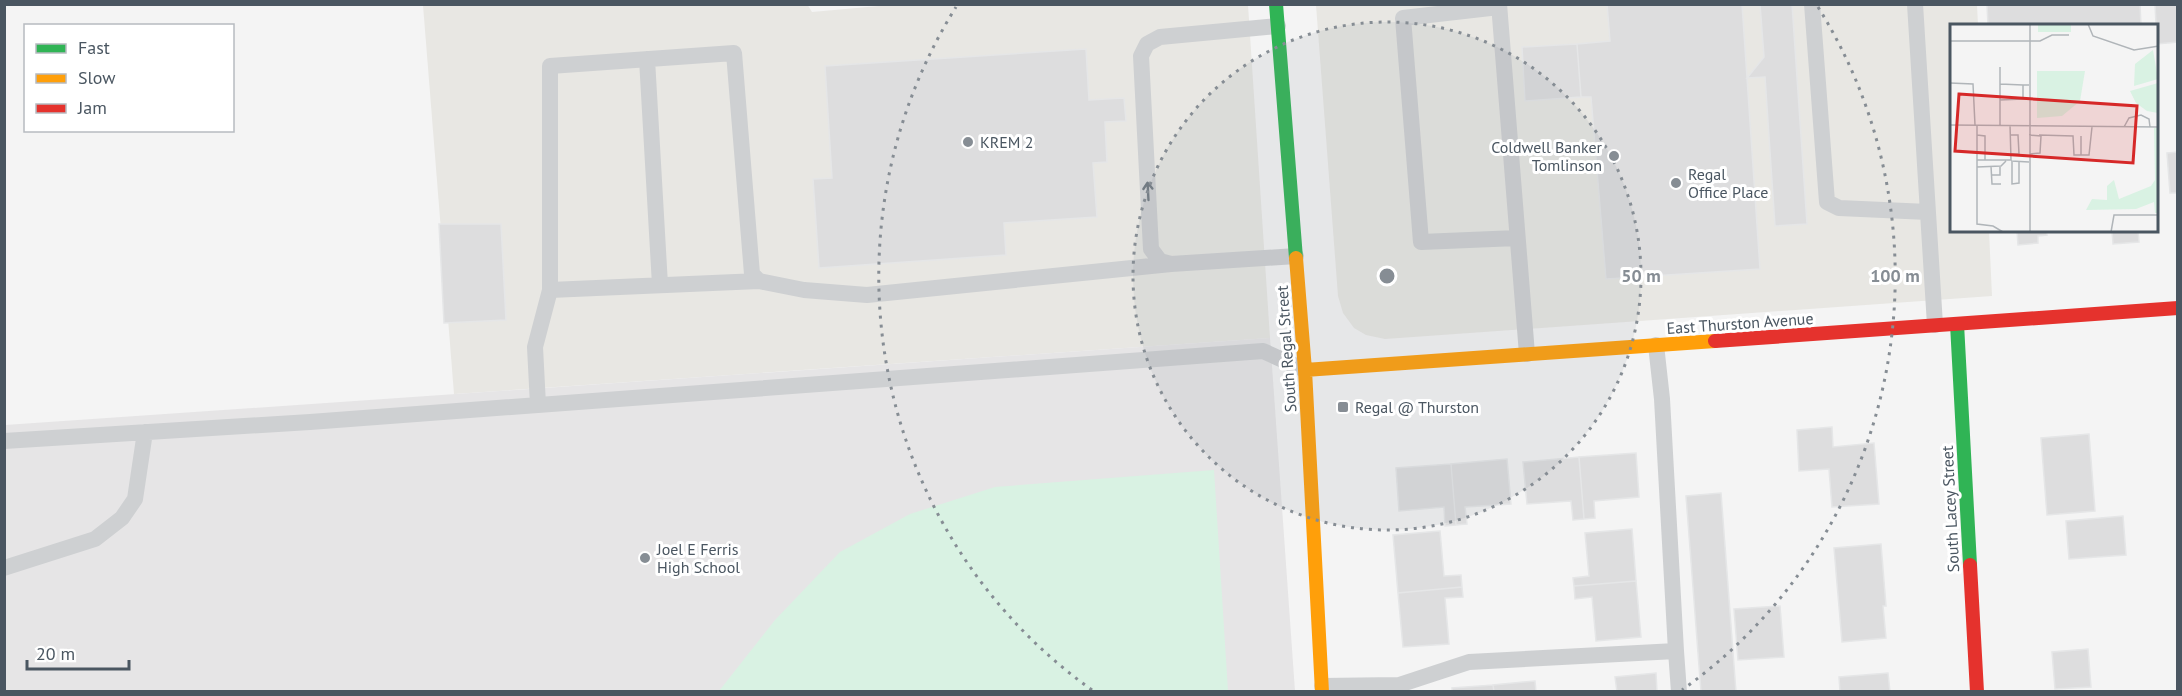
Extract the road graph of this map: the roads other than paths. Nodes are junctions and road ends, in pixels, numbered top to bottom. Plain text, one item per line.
1 (1276, 4) edge
2 (1812, 4) edge
3 (1916, 4) edge
4 (1499, 6) edge
5 (1278, 26) junction
6 (647, 59) junction
7 (1928, 212) junction
8 (1517, 238) junction
9 (1296, 256) junction
10 (1171, 264) junction
11 (759, 281) junction
12 (660, 285) junction
13 (550, 290) junction
14 (2178, 308) edge
15 (1957, 324) junction
16 (1935, 325) junction
17 (1656, 345) junction
18 (1527, 354) junction
19 (1305, 370) junction
20 (538, 405) junction
21 (145, 432) junction
22 (4, 441) edge
23 (4, 568) edge
24 (1676, 651) junction
25 (1399, 688) edge
26 (1322, 689) edge
27 (1679, 692) edge
28 (1977, 692) edge

1 - 5 street, South Regal Street
2 - 7 lane
3 - 7 lane
4 - 8 lane
4 - 8 lane
5 - 9 street, South Regal Street
10 -> 5 lane
6 - 11 lane
6 - 12 lane
6 - 13 lane
7 - 16 lane
8 - 18 lane
9 - 10 lane
9 - 19 street, South Regal Street
10 - 11 lane
11 - 12 lane
12 - 13 lane
13 - 20 lane
14 - 15 street, East Thurston Avenue
15 - 16 street, East Thurston Avenue
15 - 28 street, South Lacey Street
16 - 17 street, East Thurston Avenue
17 - 18 street, East Thurston Avenue
17 - 24 lane
18 - 19 street, East Thurston Avenue
19 - 20 lane
19 - 26 street, South Regal Street
20 - 21 lane
21 - 22 lane
21 - 23 lane
24 - 25 lane
24 - 27 lane
25 - 26 lane

